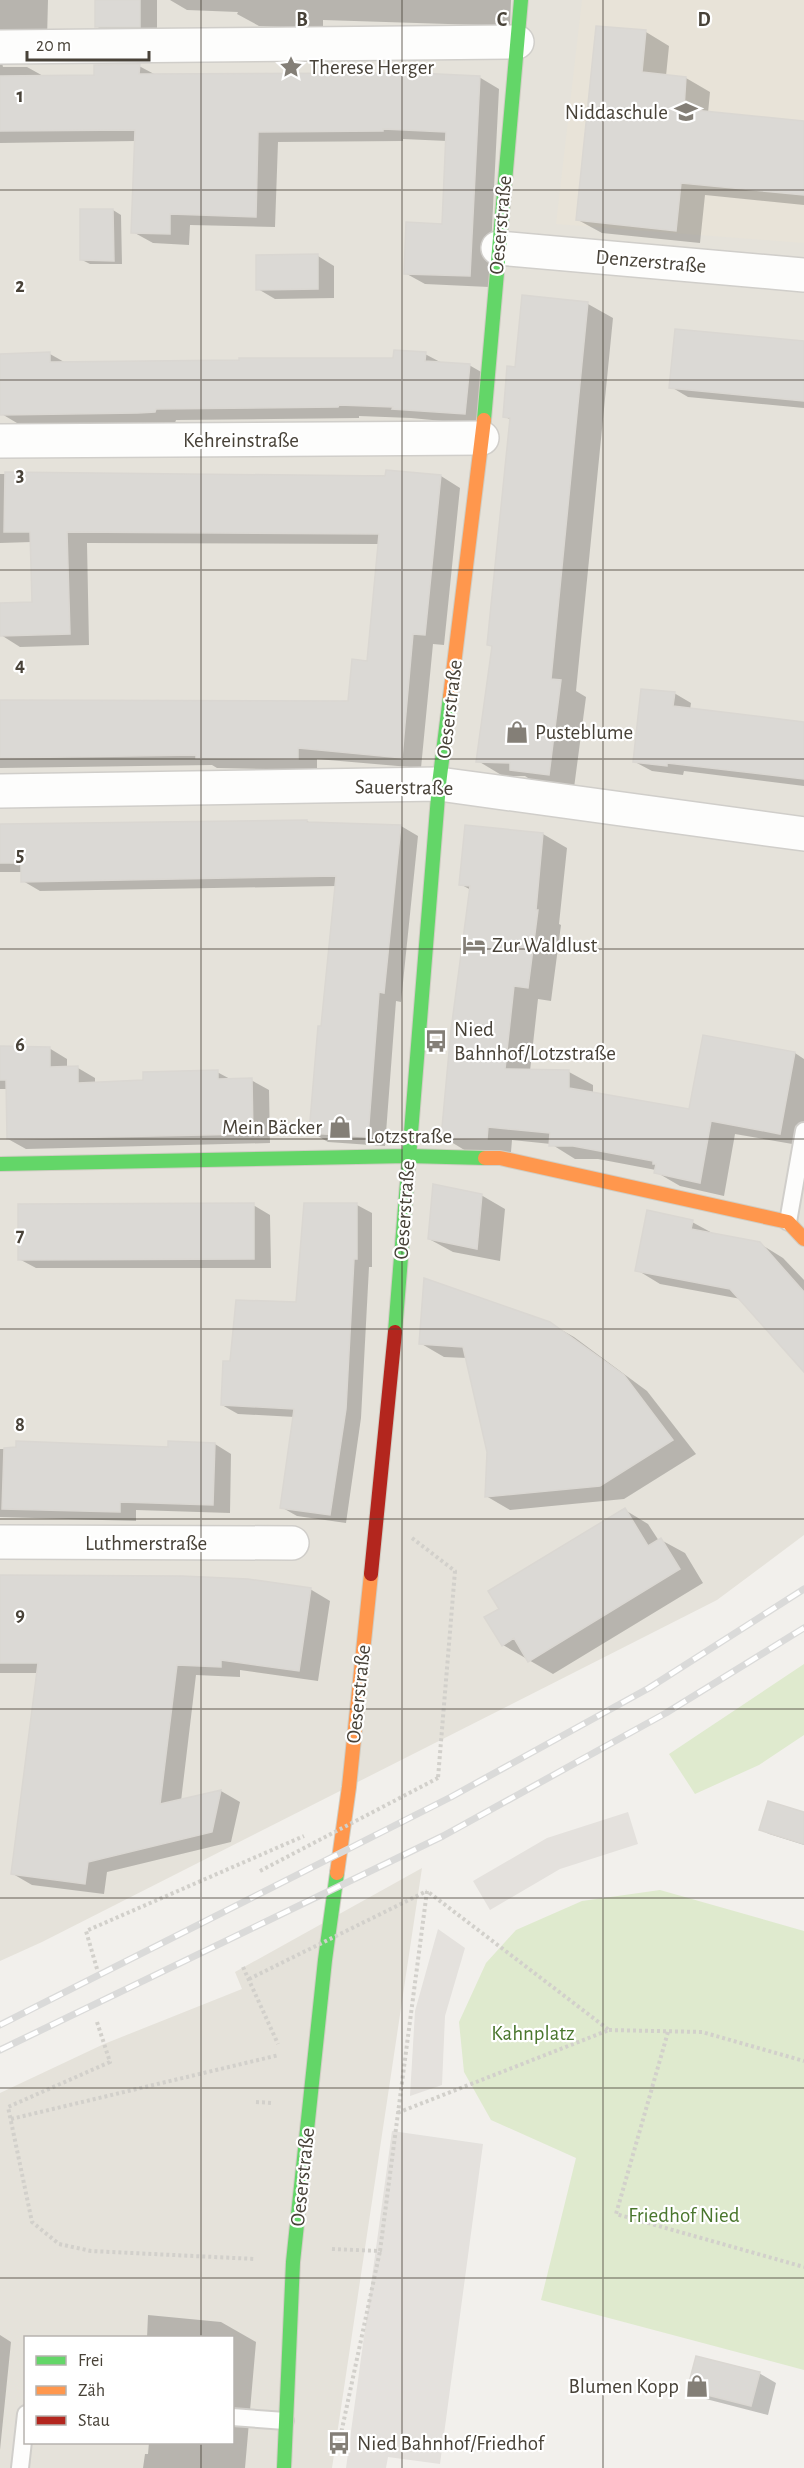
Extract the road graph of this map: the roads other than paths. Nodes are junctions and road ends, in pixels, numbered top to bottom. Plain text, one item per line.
1 (521, 0) edge
2 (517, 42) junction
3 (0, 47) edge
4 (498, 248) junction
5 (804, 275) edge
6 (482, 438) junction
7 (0, 441) edge
8 (439, 784) junction
9 (0, 791) edge
10 (804, 834) edge
11 (804, 1131) edge
12 (408, 1156) junction
13 (0, 1164) edge
14 (788, 1222) junction
15 (804, 1239) edge
16 (0, 1542) edge
17 (292, 1543) dead end
18 (234, 2417) edge
19 (285, 2421) junction
20 (24, 2432) edge
21 (20, 2468) edge
22 (284, 2468) edge

1 - 2 street, Oeserstraße
2 - 3 street
2 - 4 street, Oeserstraße
4 - 5 street, Denzerstraße
4 - 6 street, Oeserstraße
6 - 7 street, Kehreinstraße
6 - 8 street, Oeserstraße
8 - 9 street, Sauerstraße
8 - 10 street, Sauerstraße
8 - 12 street, Oeserstraße
11 - 14 lane
12 - 13 street, Lotzstraße
12 - 14 street, Lotzstraße
12 - 19 street, Oeserstraße
14 - 15 street
16 - 17 street, Luthmerstraße
18 - 19 lane
19 - 22 street, Oeserstraße
20 - 21 lane

